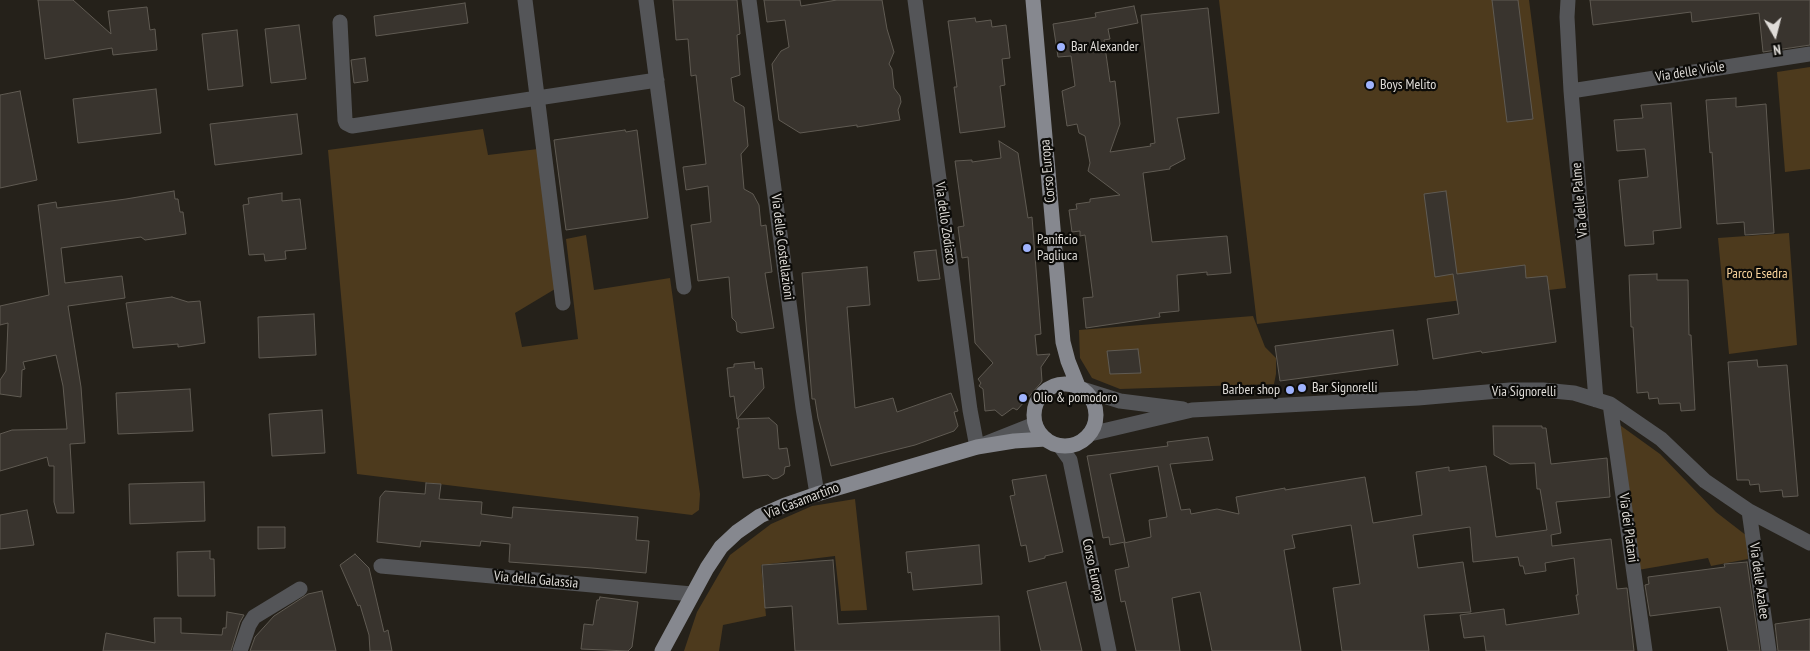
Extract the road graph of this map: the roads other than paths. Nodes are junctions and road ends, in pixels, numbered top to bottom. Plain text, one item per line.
1 (525, 0) edge
2 (646, 0) edge
3 (750, 0) edge
4 (916, 0) edge
5 (1033, 0) edge
6 (1568, 0) edge
7 (340, 22) dead end
8 (1810, 54) edge
9 (657, 80) junction
10 (1571, 91) junction
11 (537, 97) junction
12 (684, 287) dead end
13 (563, 303) dead end
14 (1063, 342) junction
15 (1054, 386) junction
16 (1082, 388) junction
17 (1603, 402) junction
18 (1192, 410) junction
19 (1035, 424) junction
20 (1090, 434) junction
21 (1046, 440) junction
22 (1076, 444) junction
23 (1060, 446) junction
24 (977, 447) junction
25 (1070, 460) junction
26 (816, 494) junction
27 (1749, 511) junction
28 (1810, 543) edge
29 (381, 566) dead end
30 (300, 589) dead end
31 (692, 594) junction
32 (240, 651) edge
33 (662, 651) edge
34 (1109, 651) edge
35 (1645, 651) edge
36 (1769, 651) edge

1 - 11 street
2 - 9 street
3 - 26 street, Via delle Costellazioni
4 - 24 street, Via dello Zodiaco
5 - 14 main road, Corso Europa
6 - 10 street, Via delle Palme
7 - 11 street
8 - 10 street, Via delle Viole
9 - 11 street
9 - 12 street
10 - 17 street, Via delle Palme
11 - 13 street
14 - 15 main road, Corso Europa
14 - 16 main road, Corso Europa
15 - 16 main road
15 - 19 main road
16 - 18 street, Via Signorelli
16 - 20 main road
17 - 18 street, Via Signorelli
17 - 27 street, Via Signorelli
17 - 35 street, Via dei Platani
18 - 20 street, Via Signorelli
19 - 21 main road
19 - 24 street, Via Casamartino
20 - 22 main road
21 - 23 main road
21 - 24 main road, Via Casamartino
22 - 23 main road
22 - 25 street
23 - 25 street, Corso Europa
24 - 26 main road, Via Casamartino
25 - 34 street, Corso Europa
26 - 31 main road, Via Casamartino
27 - 28 street, Via Signorelli
27 - 36 street, Via delle Azalee
29 - 31 street, Via della Galassia
30 - 32 street
31 - 33 main road, Via Casamartino

